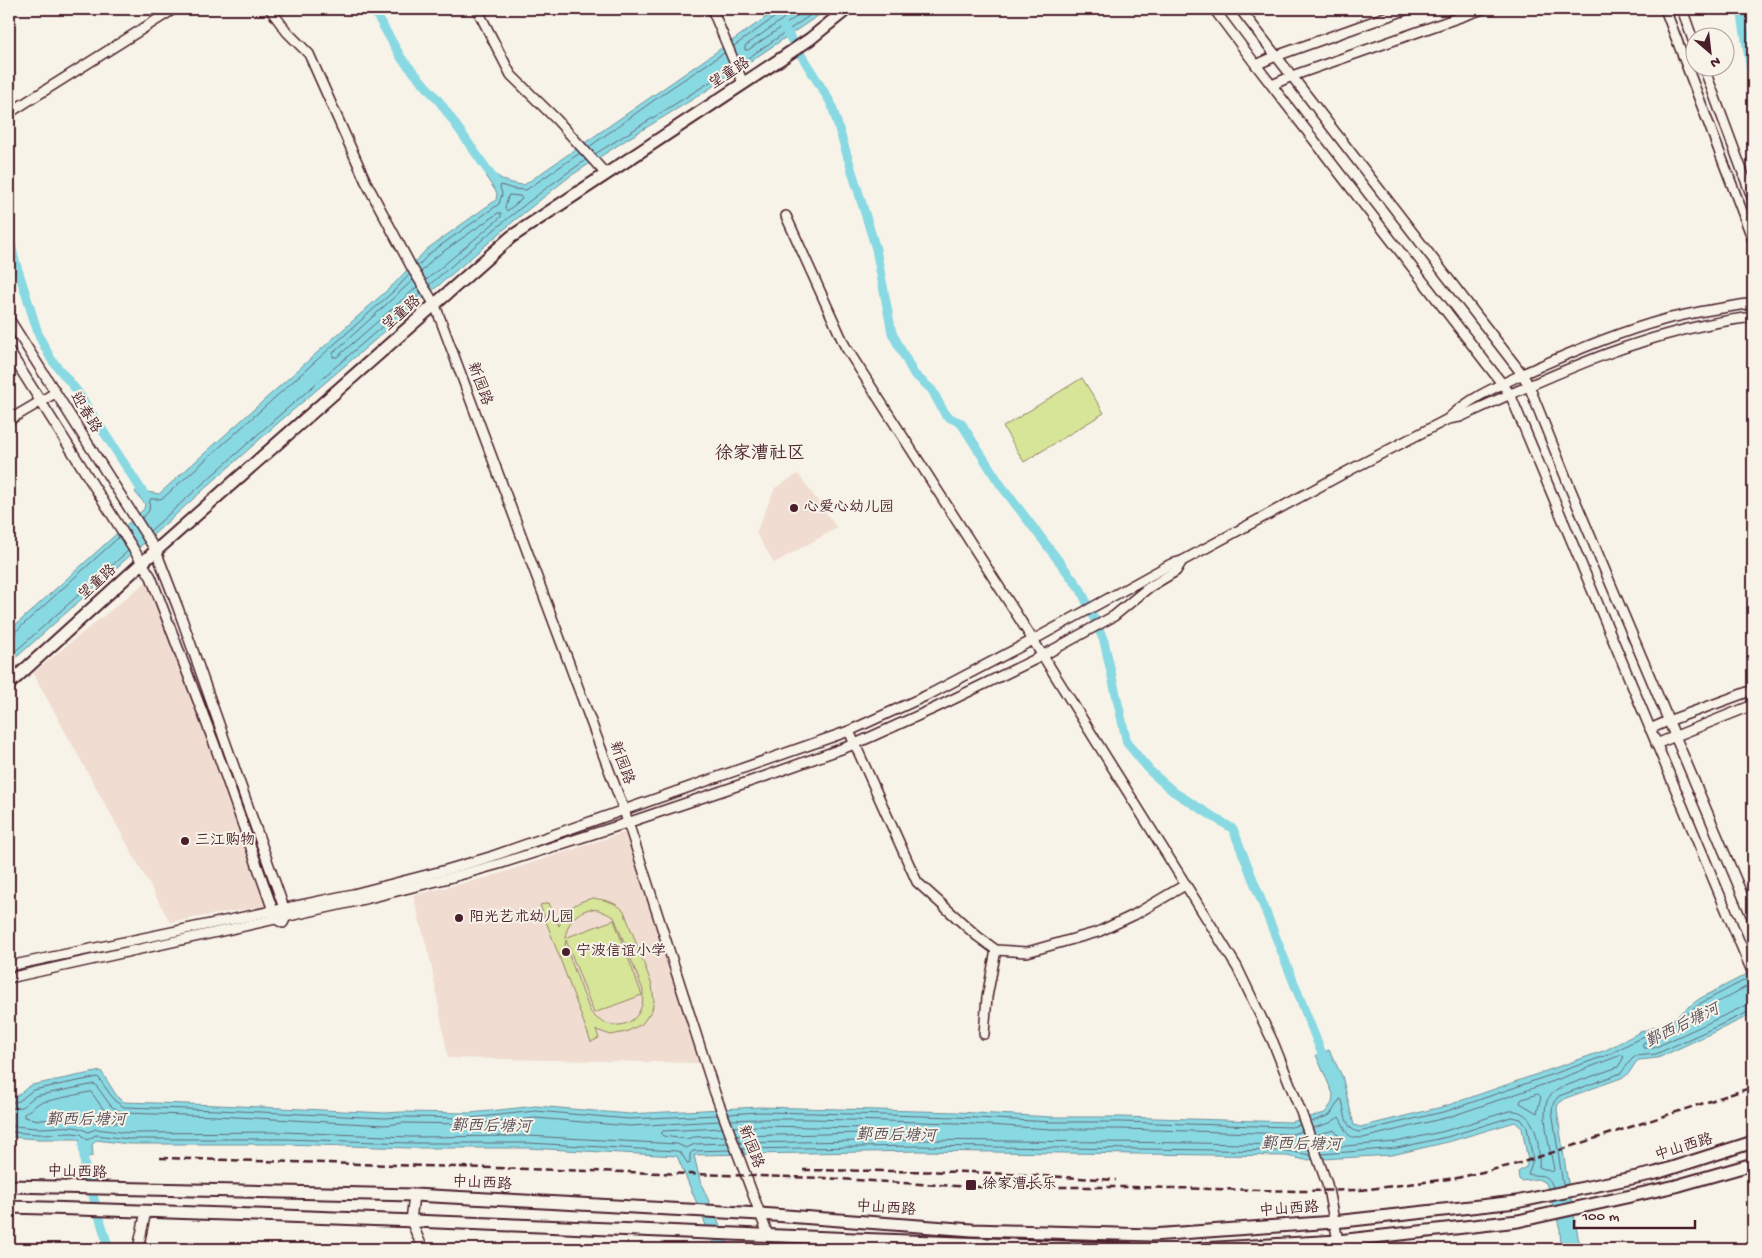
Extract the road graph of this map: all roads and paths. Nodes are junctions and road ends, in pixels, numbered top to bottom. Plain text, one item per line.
1 (174, 9) edge
2 (270, 9) edge
3 (476, 9) edge
4 (712, 9) edge
5 (847, 9) edge
6 (1214, 9) edge
7 (1240, 9) edge
8 (1408, 9) edge
9 (1483, 9) edge
10 (1665, 9) edge
11 (1682, 9) edge
12 (1391, 12) edge
13 (1689, 28) edge
14 (1276, 56) junction
15 (1256, 65) junction
16 (1292, 76) junction
17 (1708, 78) edge
18 (743, 83) junction
19 (1272, 85) junction
20 (9, 113) edge
21 (606, 174) junction
22 (1753, 200) edge
23 (786, 216) dead end
24 (1753, 240) edge
25 (432, 301) junction
26 (1753, 303) edge
27 (1753, 318) edge
28 (9, 319) edge
29 (9, 352) edge
30 (1522, 374) junction
31 (1503, 384) junction
32 (1529, 386) junction
33 (55, 392) junction
34 (1510, 394) junction
35 (39, 401) junction
36 (1448, 419) junction
37 (9, 420) edge
38 (156, 551) junction
39 (1182, 561) junction
40 (142, 563) junction
41 (1033, 640) junction
42 (1042, 656) junction
43 (9, 684) edge
44 (1753, 690) edge
45 (1753, 705) edge
46 (1668, 720) junction
47 (1650, 729) junction
48 (849, 732) junction
49 (1675, 736) junction
50 (855, 744) junction
51 (1656, 744) junction
52 (624, 810) junction
53 (627, 823) junction
54 (1185, 885) junction
55 (285, 912) junction
56 (274, 915) junction
57 (1753, 920) edge
58 (996, 950) junction
59 (9, 966) edge
60 (1753, 974) edge
61 (9, 978) edge
62 (984, 1034) dead end
63 (1753, 1142) edge
64 (1753, 1164) edge
65 (9, 1186) edge
66 (414, 1195) junction
67 (9, 1207) edge
68 (146, 1211) junction
69 (760, 1214) junction
70 (411, 1221) junction
71 (1334, 1222) junction
72 (768, 1235) junction
73 (1342, 1245) edge
74 (138, 1249) edge
75 (423, 1249) edge
76 (1128, 1249) edge
77 (1200, 1249) edge

1 - 20 street
2 - 25 street, 新园路
3 - 21 street
4 - 18 street
5 - 18 main road, 望童路
6 - 15 street
7 - 14 street
8 - 12 street
9 - 16 street
10 - 24 street
11 - 13 street
12 - 14 street
14 - 15 street
14 - 16 street
15 - 19 street
16 - 19 street
16 - 30 street
17 - 22 street
18 - 21 main road, 望童路
19 - 31 street
21 - 25 main road, 望童路
23 - 41 street
25 - 38 main road, 望童路
25 - 52 street, 新园路
26 - 30 street
27 - 32 street
28 - 33 street, 迎春路
29 - 35 street
30 - 31 street
30 - 32 street
31 - 34 street
31 - 36 street
32 - 34 street
32 - 46 street
33 - 35 street
33 - 38 street, 迎春路
34 - 36 street
34 - 47 street
35 - 37 street
35 - 40 street
36 - 39 street
38 - 40 main road, 望童路
38 - 55 street, 迎春路
39 - 41 street
39 - 42 street
40 - 43 main road, 望童路
40 - 56 street
41 - 42 street
41 - 48 street
42 - 50 street
42 - 54 street
44 - 46 street
45 - 49 street
46 - 47 street
46 - 49 street
47 - 51 street
48 - 50 street
48 - 52 street
49 - 51 street
49 - 57 street
50 - 53 street
50 - 58 street
51 - 60 street
52 - 53 street, 新园路
52 - 55 street
53 - 55 street
53 - 69 street, 新园路
54 - 58 street
54 - 71 street
55 - 56 street
56 - 59 street
56 - 61 street
58 - 62 street
63 - 71 main road, 中山西路
64 - 73 main road
65 - 66 main road, 中山西路
66 - 69 main road, 中山西路
66 - 70 street
67 - 68 main road, 中山西路
68 - 70 main road, 中山西路
68 - 74 street
69 - 71 main road, 中山西路
69 - 72 street, 新园路
70 - 72 main road, 中山西路
70 - 75 street
71 - 73 street
72 - 76 main road, 中山西路
73 - 77 main road

